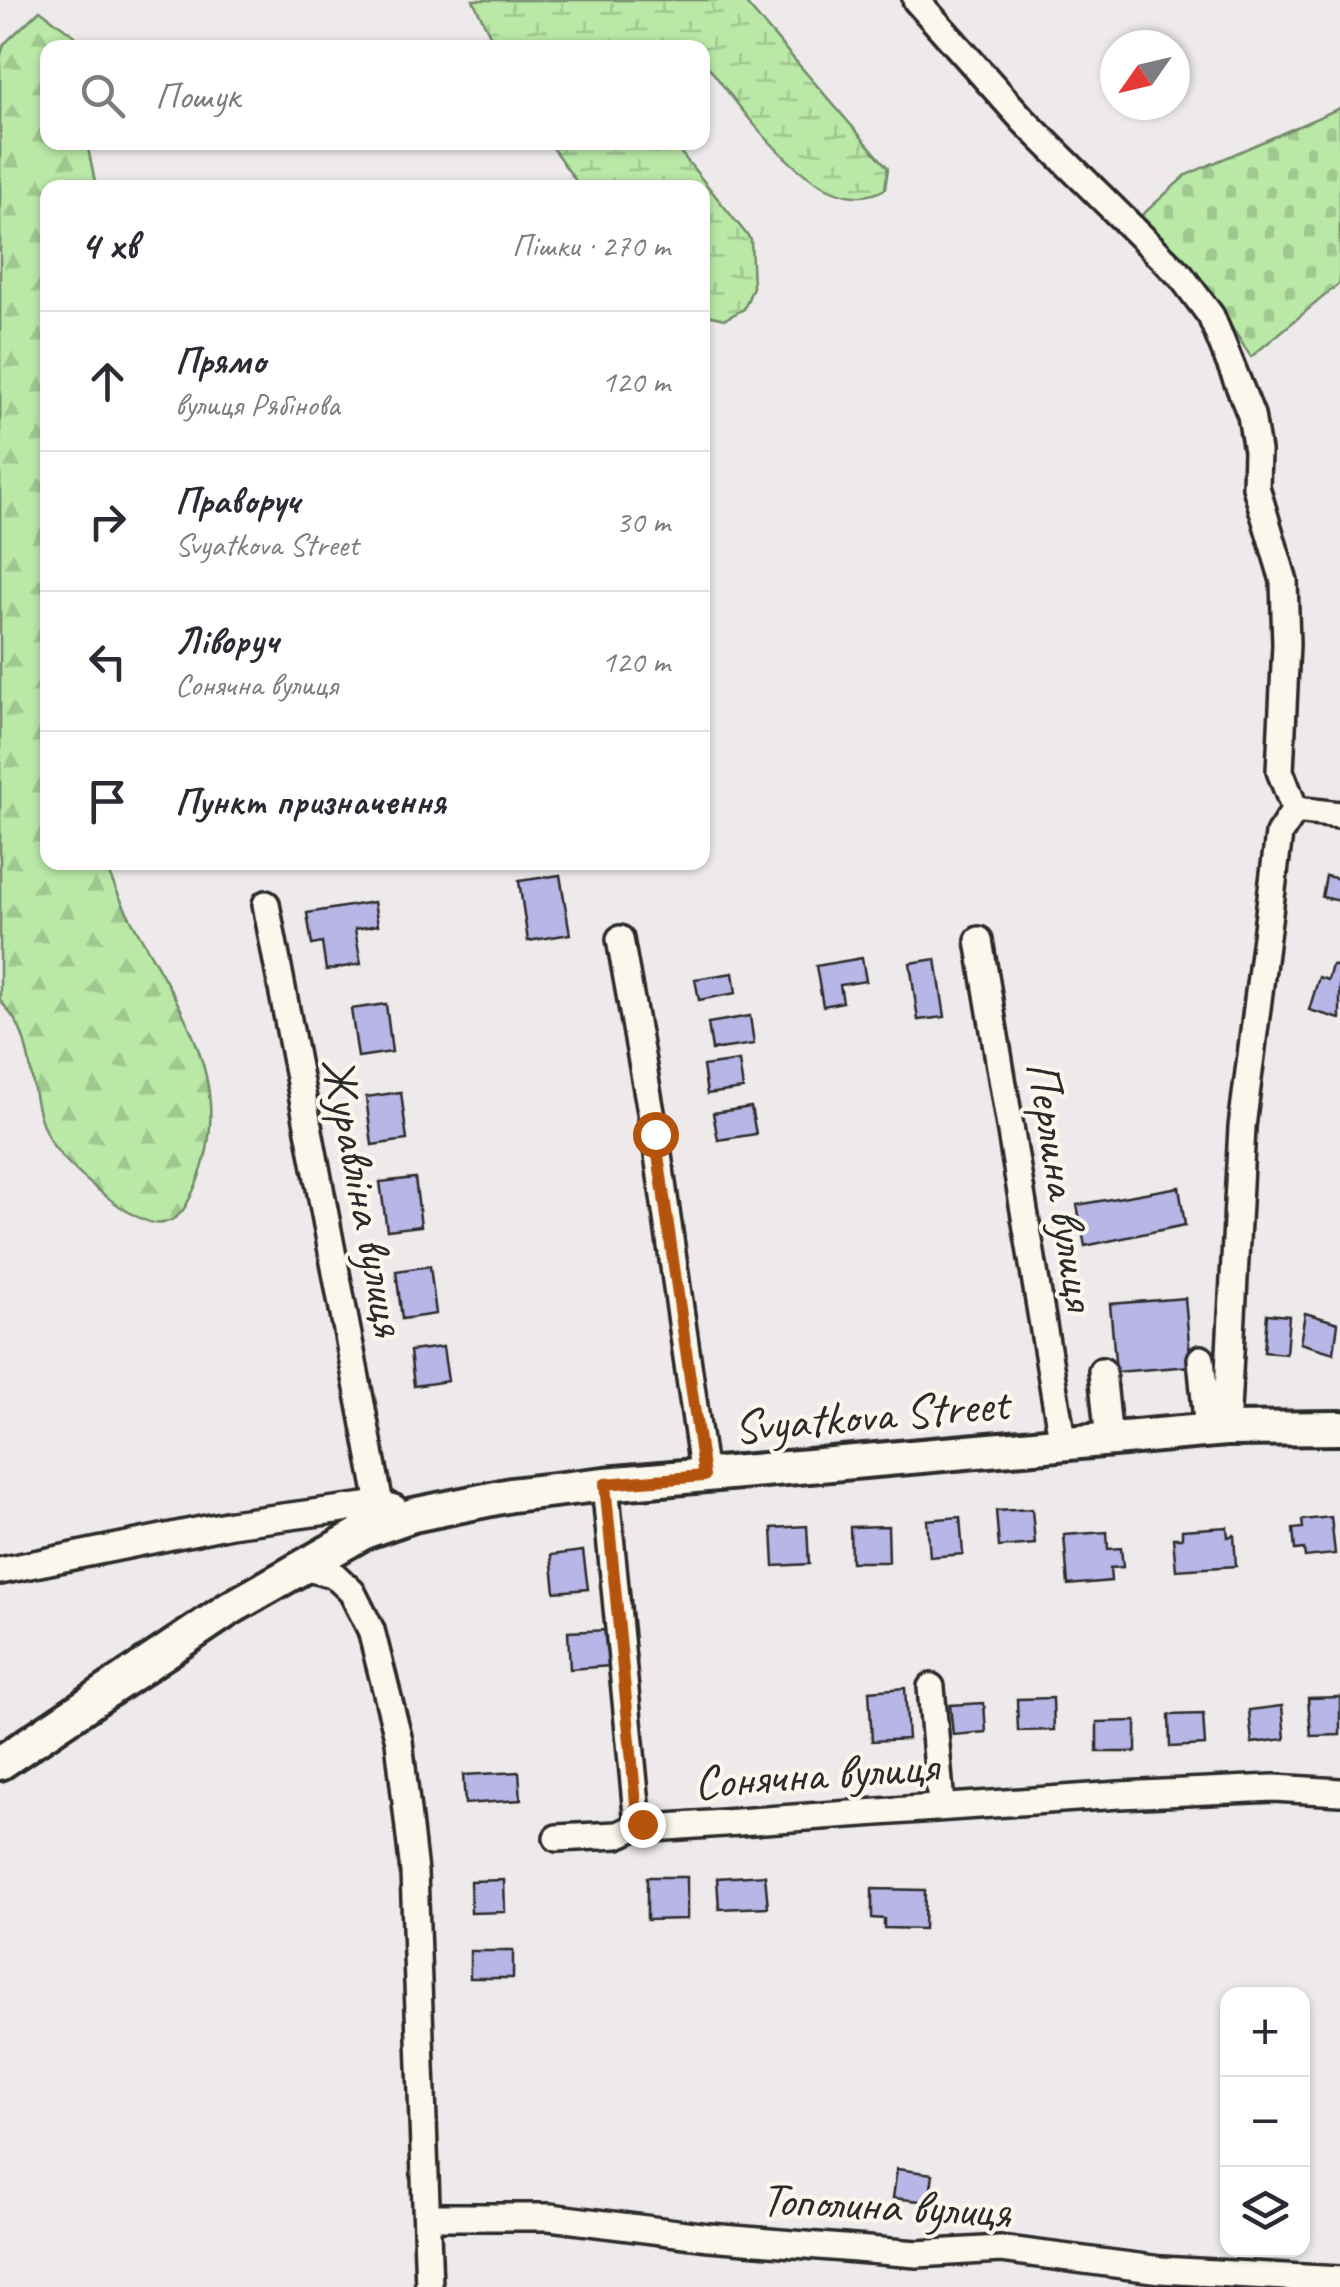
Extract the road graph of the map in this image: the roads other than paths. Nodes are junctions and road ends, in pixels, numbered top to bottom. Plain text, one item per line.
1 (916, 0) edge
2 (1295, 810) junction
3 (1340, 815) edge
4 (266, 904) dead end
5 (620, 939) dead end
6 (979, 940) dead end
7 (1201, 1359) dead end
8 (1102, 1371) dead end
9 (1340, 1428) edge
10 (1217, 1430) junction
11 (1109, 1441) junction
12 (1064, 1445) junction
13 (704, 1476) junction
14 (605, 1484) junction
15 (380, 1504) junction
16 (413, 1515) junction
17 (306, 1568) junction
18 (0, 1571) edge
19 (931, 1688) dead end
20 (0, 1763) edge
21 (1340, 1792) edge
22 (941, 1805) junction
23 (642, 1824) junction
24 (558, 1838) dead end
25 (427, 2218) junction
26 (1340, 2280) edge
27 (429, 2287) edge

1 - 2 street
2 - 3 street
2 - 10 street
4 - 15 street, Журавліна вулиця
5 - 13 street
6 - 12 street, Перлина вулиця
7 - 10 street
8 - 11 street
9 - 10 main road, Svyatkova Street
10 - 11 main road, Svyatkova Street
11 - 12 main road, Svyatkova Street
12 - 13 main road, Svyatkova Street
13 - 14 main road, Svyatkova Street
14 - 16 main road, Svyatkova Street
14 - 23 street, Сонячна вулиця
15 - 16 street
15 - 18 street
16 - 17 main road, Svyatkova Street
17 - 20 main road, Svyatkova Street
17 - 25 street
19 - 22 street
21 - 22 street, Сонячна вулиця
22 - 23 street, Сонячна вулиця
23 - 24 street
25 - 26 street, Тополина вулиця
25 - 27 street

